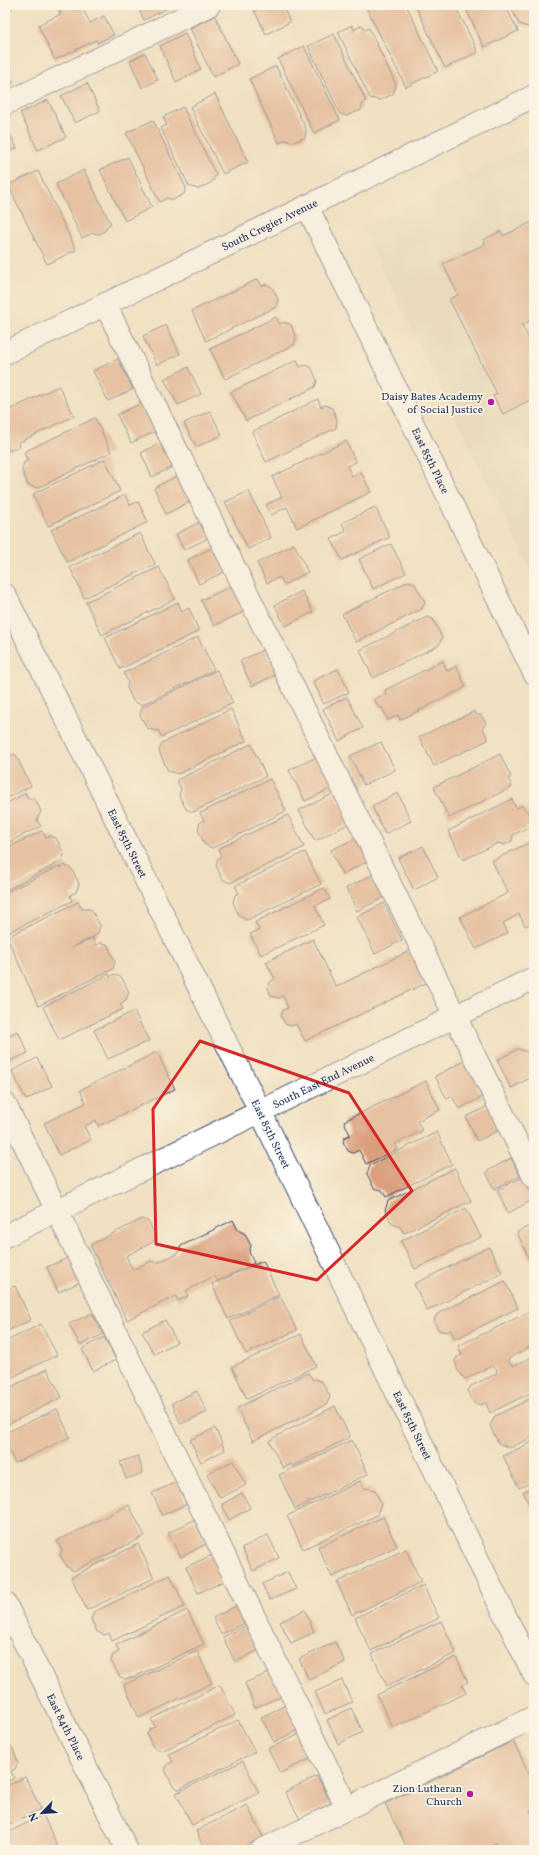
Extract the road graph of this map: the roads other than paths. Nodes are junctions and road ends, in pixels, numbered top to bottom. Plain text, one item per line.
1 (209, 5) edge
2 (534, 96) edge
3 (5, 104) edge
4 (306, 206) junction
5 (105, 304) junction
6 (5, 353) edge
7 (5, 594) edge
8 (534, 672) edge
9 (534, 978) edge
10 (456, 1017) junction
11 (5, 1104) edge
12 (260, 1111) junction
13 (534, 1177) edge
14 (56, 1211) junction
15 (5, 1236) edge
16 (5, 1603) edge
17 (534, 1675) edge
18 (534, 1717) edge
19 (347, 1808) junction
20 (127, 1850) edge
21 (262, 1850) edge

1 - 3 street
2 - 4 street, South Cregier Avenue
4 - 5 street, South Cregier Avenue
4 - 8 street, East 85th Place
5 - 6 street, South Cregier Avenue
5 - 10 street
7 - 12 street, East 85th Street
9 - 10 street, South East End Avenue
10 - 12 street, South East End Avenue
10 - 13 street
11 - 14 street
12 - 14 street, South East End Avenue
12 - 17 street, East 85th Street
14 - 15 street, South East End Avenue
14 - 19 street
16 - 20 street, East 84th Place
18 - 19 street
19 - 21 street

